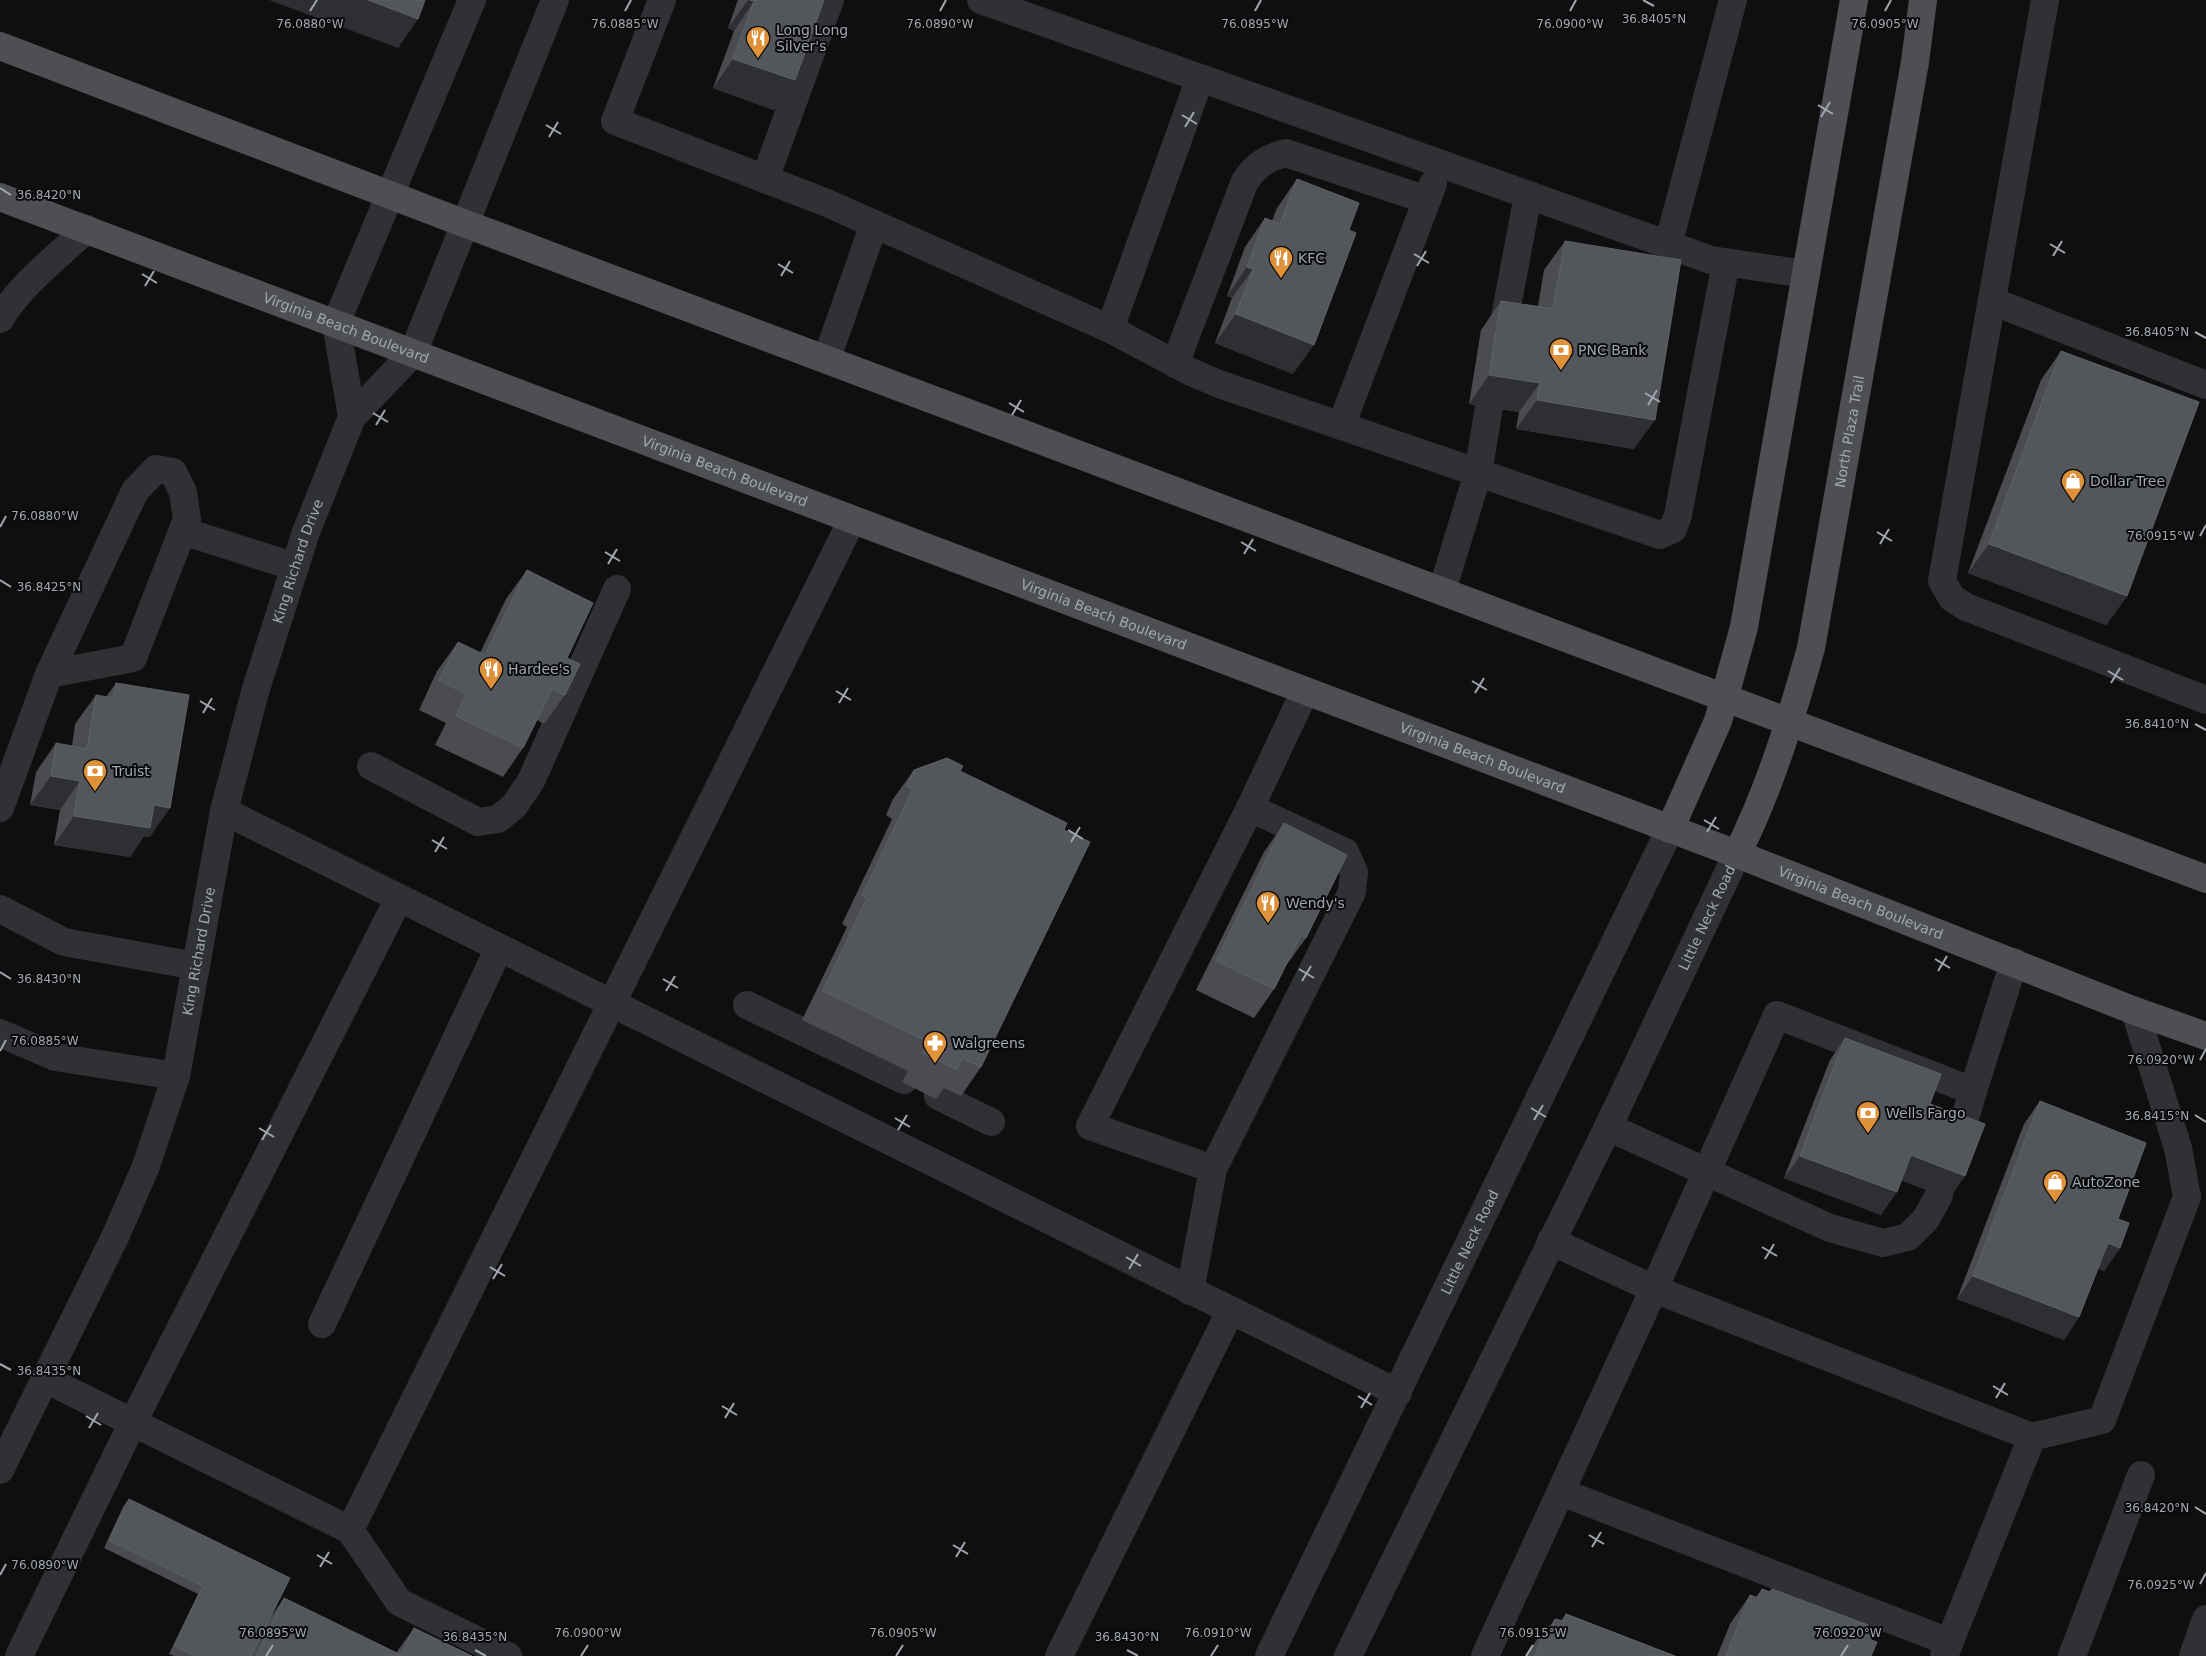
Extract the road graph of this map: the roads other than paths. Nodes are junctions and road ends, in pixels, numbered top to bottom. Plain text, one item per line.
1 (472, 0) edge
2 (555, 0) edge
3 (662, 0) edge
4 (830, 0) edge
5 (981, 0) edge
6 (1733, 0) edge
7 (1854, 0) edge
8 (1923, 0) edge
9 (2045, 0) edge
10 (0, 46) edge
11 (1200, 78) junction
12 (1440, 163) junction
13 (765, 179) junction
14 (390, 194) junction
15 (1528, 195) junction
16 (0, 197) edge
17 (1427, 200) junction
18 (466, 224) junction
19 (874, 224) junction
20 (87, 229) junction
21 (1668, 245) junction
22 (1726, 262) junction
23 (1805, 274) junction
24 (1992, 301) junction
25 (0, 319) edge
26 (336, 323) junction
27 (1110, 329) junction
28 (1502, 333) edge
29 (413, 353) junction
30 (827, 358) junction
31 (1175, 364) junction
32 (2206, 384) edge
33 (1489, 407) edge
34 (352, 417) junction
35 (1341, 426) junction
36 (1478, 473) junction
37 (852, 520) junction
38 (183, 531) junction
39 (295, 567) junction
40 (617, 590) dead end
41 (1442, 591) junction
42 (49, 674) junction
43 (1305, 691) junction
44 (1726, 698) junction
45 (2206, 700) edge
46 (1790, 722) junction
47 (371, 766) dead end
48 (0, 808) edge
49 (1250, 808) junction
50 (224, 811) junction
51 (1670, 829) junction
52 (1737, 854) junction
53 (2206, 879) edge
54 (400, 898) junction
55 (0, 910) edge
56 (499, 948) junction
57 (2014, 962) junction
58 (196, 966) junction
59 (612, 1004) junction
60 (747, 1005) dead end
61 (2135, 1011) junction
62 (0, 1033) edge
63 (2206, 1036) edge
64 (176, 1076) junction
65 (904, 1080) dead end
66 (1973, 1091) junction
67 (938, 1096) edge
68 (991, 1122) dead end
69 (1608, 1127) junction
70 (1958, 1142) edge
71 (1213, 1168) junction
72 (1707, 1172) junction
73 (1939, 1195) edge
74 (1551, 1241) junction
75 (1654, 1289) junction
76 (1190, 1291) junction
77 (1231, 1310) junction
78 (322, 1324) dead end
79 (45, 1378) junction
80 (1398, 1393) junction
81 (132, 1422) junction
82 (2032, 1437) junction
83 (0, 1470) edge
84 (2141, 1475) dead end
85 (1561, 1492) junction
86 (350, 1530) junction
87 (2206, 1619) edge
88 (1946, 1649) edge
89 (19, 1656) edge
90 (508, 1656) edge
91 (1059, 1656) edge
92 (1269, 1656) edge
93 (1348, 1656) edge
94 (1485, 1656) edge
95 (2072, 1656) edge
96 (2193, 1656) edge

1 - 14 street
2 - 18 street
3 - 13 street
4 - 13 street
5 - 11 street
6 - 21 street
7 - 23 main road
8 - 46 main road, North Plaza Trail
9 - 24 street
10 - 14 main road
11 - 12 street
11 - 27 street
12 - 15 street
12 - 17 street
13 - 19 street
14 - 18 main road
14 - 26 street
15 - 21 street
15 - 28 street
16 - 20 main road, Virginia Beach Boulevard
17 - 31 street
17 - 35 street
18 - 29 street
18 - 30 main road
19 - 27 street
19 - 30 street
20 - 25 street
20 - 26 main road, Virginia Beach Boulevard
21 - 22 street
22 - 23 street
22 - 36 street
23 - 44 main road
24 - 32 street
24 - 45 street
26 - 29 main road, Virginia Beach Boulevard
26 - 34 street
27 - 31 street
29 - 34 street, King Richard Drive
29 - 37 main road, Virginia Beach Boulevard
30 - 41 main road
31 - 35 street
33 - 36 street
34 - 39 street, King Richard Drive
35 - 36 street
36 - 41 street
37 - 43 main road, Virginia Beach Boulevard
37 - 59 street
38 - 39 street
38 - 42 street
38 - 42 street
39 - 50 street, King Richard Drive
40 - 47 street
41 - 44 main road
42 - 48 street
43 - 49 street
43 - 51 main road, Virginia Beach Boulevard
44 - 46 main road
44 - 51 main road
46 - 52 main road, North Plaza Trail
46 - 53 main road
49 - 71 street
49 - 71 street
50 - 54 street
50 - 58 street, King Richard Drive
51 - 52 main road, Virginia Beach Boulevard
51 - 80 street, Little Neck Road
52 - 57 main road, Virginia Beach Boulevard
52 - 69 street, Little Neck Road
54 - 56 street
54 - 81 street
55 - 58 street
56 - 59 street
56 - 78 street
57 - 61 main road, Virginia Beach Boulevard
57 - 66 street
58 - 64 street, King Richard Drive
59 - 76 street
59 - 86 street
60 - 65 street
61 - 63 main road, Virginia Beach Boulevard
61 - 82 street
62 - 64 street
64 - 79 street, King Richard Drive
66 - 70 street
66 - 72 street
67 - 68 street
69 - 72 street
69 - 74 street, Little Neck Road
71 - 76 street
72 - 73 street
72 - 75 street
74 - 75 street
74 - 93 street, Little Neck Road
75 - 82 street
75 - 85 street
76 - 77 street
77 - 80 street
77 - 91 street
79 - 81 street
79 - 83 street, King Richard Drive
80 - 92 street, Little Neck Road
81 - 86 street
81 - 89 street
82 - 88 street
84 - 95 street
85 - 88 street
85 - 94 street
86 - 90 street
87 - 96 street

